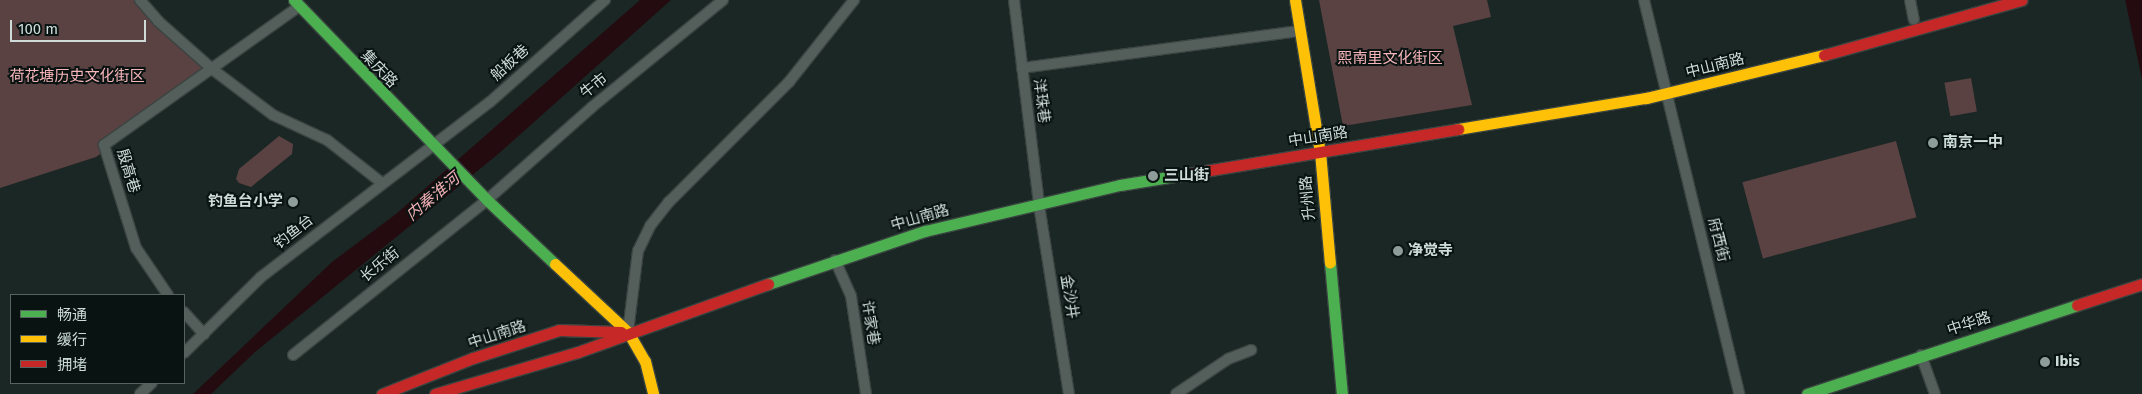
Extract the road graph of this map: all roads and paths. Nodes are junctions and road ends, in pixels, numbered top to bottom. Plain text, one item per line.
1 (140, 0) edge
2 (605, 0) edge
3 (723, 0) edge
4 (854, 0) edge
5 (1014, 0) edge
6 (1295, 0) edge
7 (1644, 0) edge
8 (1910, 0) edge
9 (2021, 0) edge
10 (296, 4) edge
11 (1914, 20) dead end
12 (1300, 31) junction
13 (1022, 68) junction
14 (212, 69) junction
15 (1667, 93) junction
16 (434, 146) junction
17 (1320, 152) junction
18 (382, 183) junction
19 (487, 200) junction
20 (1039, 205) junction
21 (835, 260) junction
22 (2142, 284) edge
23 (167, 294) edge
24 (185, 313) edge
25 (628, 332) junction
26 (204, 334) junction
27 (1251, 350) dead end
28 (185, 353) edge
29 (294, 355) dead end
30 (1922, 355) junction
31 (151, 384) edge
32 (447, 392) edge
33 (140, 394) edge
34 (382, 394) edge
35 (435, 394) edge
36 (653, 394) edge
37 (866, 394) edge
38 (1069, 394) edge
39 (1176, 394) edge
40 (1342, 394) edge
41 (1739, 394) edge
42 (1806, 394) edge
43 (1935, 394) edge

1 - 14 street
2 - 16 street, 船板巷
3 - 19 street, 牛市
4 - 25 street
5 - 13 street, 洋珠巷
6 - 12 main road, 升州路
7 - 15 street, 府西街
8 - 11 street
9 - 15 main road, 中山南路
10 - 14 street, 殷高巷
10 - 16 main road, 集庆路
12 - 13 street
12 - 17 main road, 升州路
13 - 20 street, 洋珠巷
14 - 18 street
14 - 23 street, 殷高巷
15 - 17 main road, 中山南路
15 - 41 street, 府西街
16 - 18 street, 钓鱼台
16 - 19 main road, 集庆路
17 - 20 main road, 中山南路
17 - 40 main road, 升州路
18 - 26 street, 钓鱼台
19 - 25 main road
19 - 29 street, 长乐街
20 - 21 main road, 中山南路
20 - 38 street, 金沙井
21 - 25 main road, 中山南路
21 - 37 street, 许家巷
22 - 30 main road, 中华路
24 - 26 street
25 - 32 main road, 中山南路
25 - 34 main road, 中山南路
25 - 36 main road
26 - 28 street, 钓鱼台
27 - 39 street
30 - 42 main road, 中华路
30 - 43 street
31 - 33 street
32 - 35 main road, 中山南路

